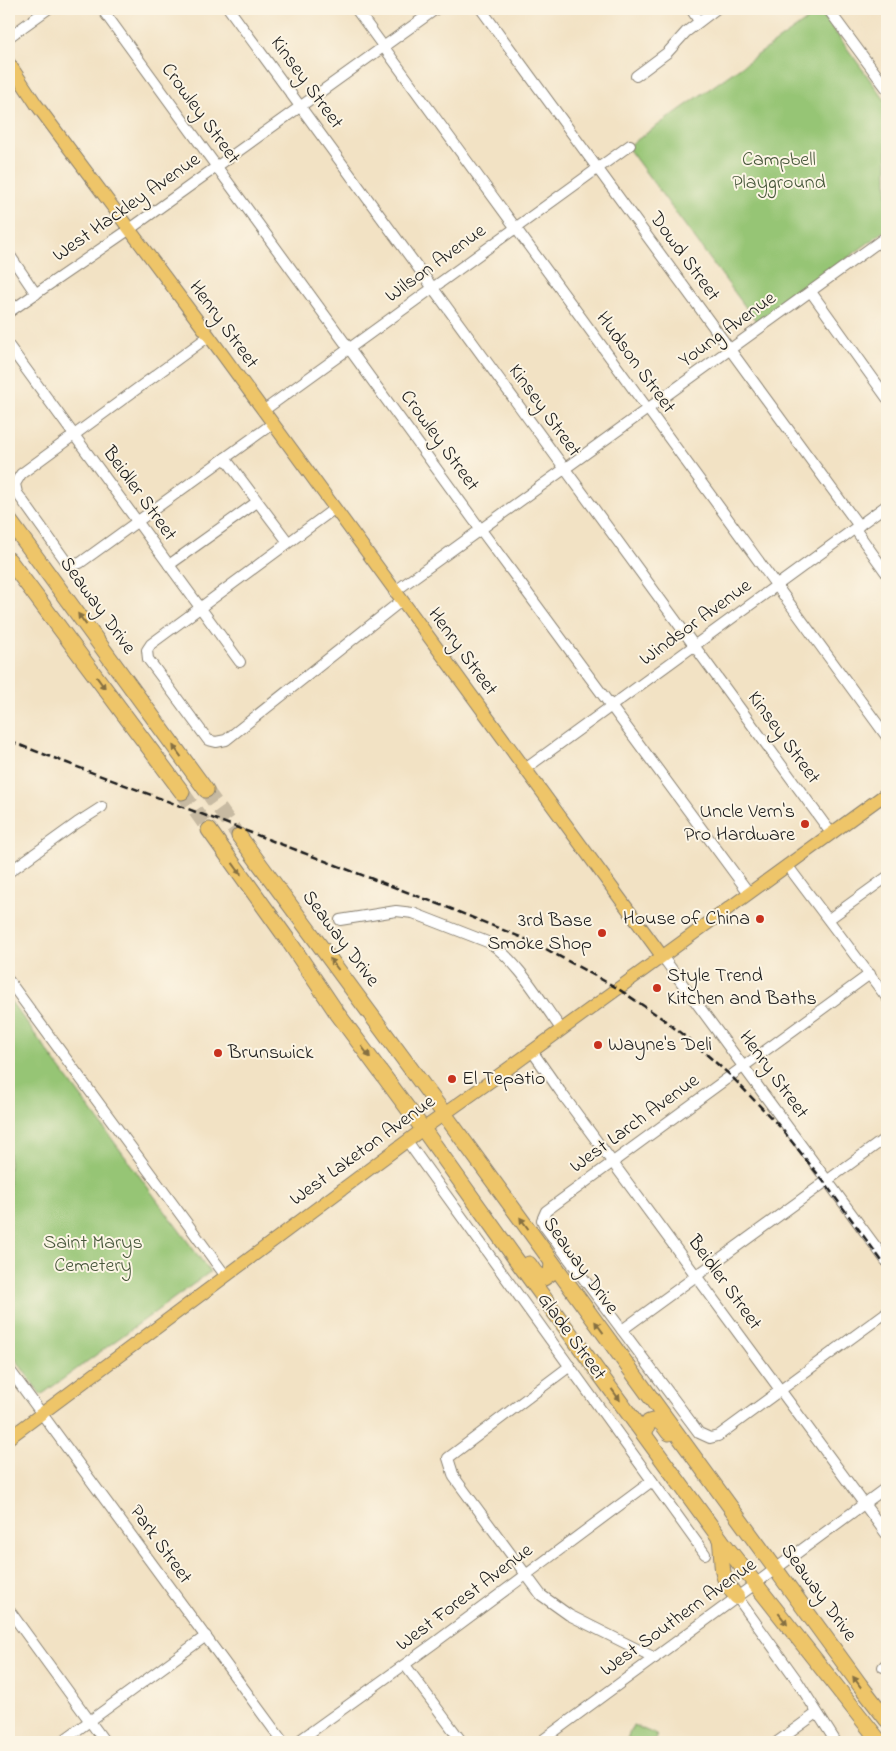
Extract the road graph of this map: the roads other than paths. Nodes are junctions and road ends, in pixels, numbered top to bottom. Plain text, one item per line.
1 (48, 9) edge
2 (102, 9) edge
3 (229, 9) edge
4 (356, 9) edge
5 (436, 9) edge
6 (481, 9) edge
7 (691, 9) edge
8 (716, 9) edge
9 (828, 9) edge
10 (699, 20) junction
11 (9, 37) edge
12 (384, 47) junction
13 (9, 64) edge
14 (636, 76) dead end
15 (887, 89) edge
16 (301, 106) junction
17 (630, 145) dead end
18 (217, 166) junction
19 (598, 168) junction
20 (516, 228) junction
21 (130, 229) junction
22 (887, 236) edge
23 (9, 254) edge
24 (434, 287) junction
25 (811, 292) junction
26 (36, 294) junction
27 (9, 312) edge
28 (209, 336) junction
29 (9, 346) edge
30 (350, 348) junction
31 (730, 350) junction
32 (887, 398) edge
33 (648, 410) junction
34 (263, 411) junction
35 (272, 424) junction
36 (74, 434) junction
37 (225, 458) junction
38 (565, 469) junction
39 (257, 502) junction
40 (887, 505) edge
41 (334, 509) junction
42 (9, 520) edge
43 (137, 522) junction
44 (857, 528) junction
45 (481, 530) junction
46 (288, 542) junction
47 (9, 560) edge
48 (169, 565) junction
49 (887, 574) edge
50 (777, 586) junction
51 (398, 597) junction
52 (200, 608) junction
53 (695, 646) junction
54 (240, 662) dead end
55 (612, 707) junction
56 (887, 737) edge
57 (525, 769) junction
58 (206, 790) tunnel mouth
59 (182, 792) tunnel mouth
60 (887, 793) edge
61 (102, 807) dead end
62 (208, 830) tunnel mouth
63 (831, 833) junction
64 (239, 836) tunnel mouth
65 (787, 865) junction
66 (9, 872) edge
67 (887, 877) edge
68 (749, 893) junction
69 (829, 919) junction
70 (340, 920) dead end
71 (662, 956) junction
72 (870, 974) junction
73 (9, 981) edge
74 (887, 998) edge
75 (337, 1013) junction
76 (562, 1030) junction
77 (532, 1051) junction
78 (743, 1067) junction
79 (434, 1099) junction
80 (445, 1115) junction
81 (423, 1129) junction
82 (887, 1137) edge
83 (408, 1141) junction
84 (434, 1145) junction
85 (613, 1162) junction
86 (827, 1180) junction
87 (887, 1262) edge
88 (552, 1263) junction
89 (225, 1275) junction
90 (697, 1276) junction
91 (887, 1312) edge
92 (622, 1330) junction
93 (570, 1366) junction
94 (9, 1369) edge
95 (780, 1390) junction
96 (41, 1414) junction
97 (644, 1434) junction
98 (9, 1438) edge
99 (652, 1481) junction
100 (887, 1487) edge
101 (864, 1504) junction
102 (887, 1535) edge
103 (720, 1539) junction
104 (762, 1551) junction
105 (706, 1554) dead end
106 (775, 1568) junction
107 (526, 1574) junction
108 (755, 1584) junction
109 (737, 1597) junction
110 (9, 1610) edge
111 (206, 1636) junction
112 (810, 1654) junction
113 (654, 1658) junction
114 (405, 1665) junction
115 (817, 1713) junction
116 (887, 1720) edge
117 (90, 1721) junction
118 (61, 1742) edge
119 (105, 1742) edge
120 (283, 1742) edge
121 (297, 1742) edge
122 (462, 1742) edge
123 (540, 1742) edge
124 (778, 1742) edge
125 (836, 1742) edge
126 (871, 1742) edge
127 (880, 1742) edge

1 - 11 street
2 - 18 street, Crowley Street
3 - 16 street, Kinsey Street
4 - 12 street, Hudson Street
5 - 12 street, West Hackley Avenue
6 - 19 street, Dowd Street
7 - 10 street
8 - 10 street
9 - 15 street
10 - 14 street
12 - 16 street, West Hackley Avenue
12 - 20 street, Hudson Street
13 - 21 main road, Henry Street
16 - 18 street, West Hackley Avenue
16 - 24 street, Kinsey Street
17 - 19 street, Wilson Avenue
18 - 21 street, West Hackley Avenue
18 - 30 street, Crowley Street
19 - 20 street, Wilson Avenue
19 - 31 street, Dowd Street
20 - 24 street, Wilson Avenue
20 - 33 street, Hudson Street
21 - 26 street, West Hackley Avenue
21 - 28 main road, Henry Street
22 - 25 street, Young Avenue
23 - 26 street
24 - 30 street, Wilson Avenue
24 - 38 street, Kinsey Street
25 - 31 street, Young Avenue
25 - 32 street
26 - 27 street, West Hackley Avenue
28 - 34 main road, Henry Street
28 - 36 street
29 - 36 street, Beidler Street
30 - 34 street, Wilson Avenue
30 - 45 street, Crowley Street
31 - 33 street, Young Avenue
31 - 44 street, Dowd Street
33 - 38 street, Young Avenue
33 - 50 street, Hudson Street
34 - 35 main road, Henry Street
35 - 37 street
35 - 41 main road, Henry Street
36 - 43 street, Beidler Street
36 - 43 street
37 - 39 street
37 - 43 street
38 - 45 street, Young Avenue
38 - 53 street, Kinsey Street
39 - 46 street
39 - 48 street
40 - 44 street, Windsor Avenue
41 - 46 street
41 - 51 main road, Henry Street
58 -> 42 highway, Seaway Drive
43 - 48 street, Beidler Street
44 - 49 street, Dowd Street
44 - 50 street, Windsor Avenue
45 - 51 street, Young Avenue
45 - 55 street, Crowley Street
46 - 52 street
47 -> 59 highway, Seaway Drive
48 - 52 street, Beidler Street
50 - 53 street, Windsor Avenue
50 - 56 street, Hudson Street
51 - 52 street, Young Avenue
51 - 57 main road, Henry Street
52 - 54 street, Beidler Street
53 - 55 street, Windsor Avenue
53 - 63 street, Kinsey Street
55 - 57 street, Windsor Avenue
55 - 68 street, Crowley Street
57 - 71 main road, Henry Street
60 - 63 main road, West Laketon Avenue
61 - 66 street
62 -> 75 highway, Seaway Drive
63 - 65 main road, West Laketon Avenue
79 -> 64 highway, Seaway Drive
65 - 68 main road, West Laketon Avenue
65 - 69 street
67 - 69 street
68 - 71 main road, West Laketon Avenue
69 - 72 street
70 - 76 street
71 - 76 main road, West Laketon Avenue
71 - 78 street, Henry Street
72 - 74 street
72 - 78 street, West Larch Avenue
73 - 89 street
75 - 79 highway
75 -> 81 highway, Seaway Drive
76 - 77 main road, West Laketon Avenue
77 - 80 main road, West Laketon Avenue
77 - 85 street, Beidler Street
78 - 85 street, West Larch Avenue
78 - 86 street, Henry Street
79 - 80 highway, Seaway Drive
80 - 81 main road, West Laketon Avenue
88 -> 80 highway, Seaway Drive
81 - 83 main road, West Laketon Avenue
81 - 84 highway, Seaway Drive
82 - 86 street
83 - 89 main road, West Laketon Avenue
83 - 93 street, Glade Street
84 - 88 highway
84 -> 97 highway, Seaway Drive
85 - 90 street, Beidler Street
85 - 92 street, West Larch Avenue
86 - 87 street, Henry Street
86 - 90 street
104 -> 88 highway, Seaway Drive
89 - 96 main road, West Laketon Avenue
90 - 92 street
90 - 95 street, Beidler Street
91 - 95 street
92 - 95 street
93 - 99 street, Glade Street
93 - 107 street
94 - 96 street, Park Street
95 - 101 street, Beidler Street
96 - 98 main road, West Laketon Avenue
96 - 111 street, Park Street
97 - 103 highway, Seaway Drive
97 - 104 highway
99 - 105 street, Glade Street
99 - 107 street, West Forest Avenue
100 - 101 street, West Southern Avenue
101 - 102 street, Beidler Street
101 - 106 street, West Southern Avenue
103 - 108 highway, Seaway Drive
103 - 109 highway
104 - 106 highway, Seaway Drive
106 - 108 street, West Southern Avenue
116 -> 106 highway, Seaway Drive
107 - 113 street
107 - 114 street, West Forest Avenue
108 - 109 street, West Southern Avenue
108 -> 112 highway, Seaway Drive
109 - 113 street, West Southern Avenue
109 - 115 street
110 - 117 street
111 - 117 street
111 - 120 street, Park Street
112 - 126 highway
112 - 127 highway
113 - 123 street, West Southern Avenue
114 - 121 street, West Forest Avenue
114 - 122 street
115 - 124 street
115 - 125 street
117 - 118 street
117 - 119 street

